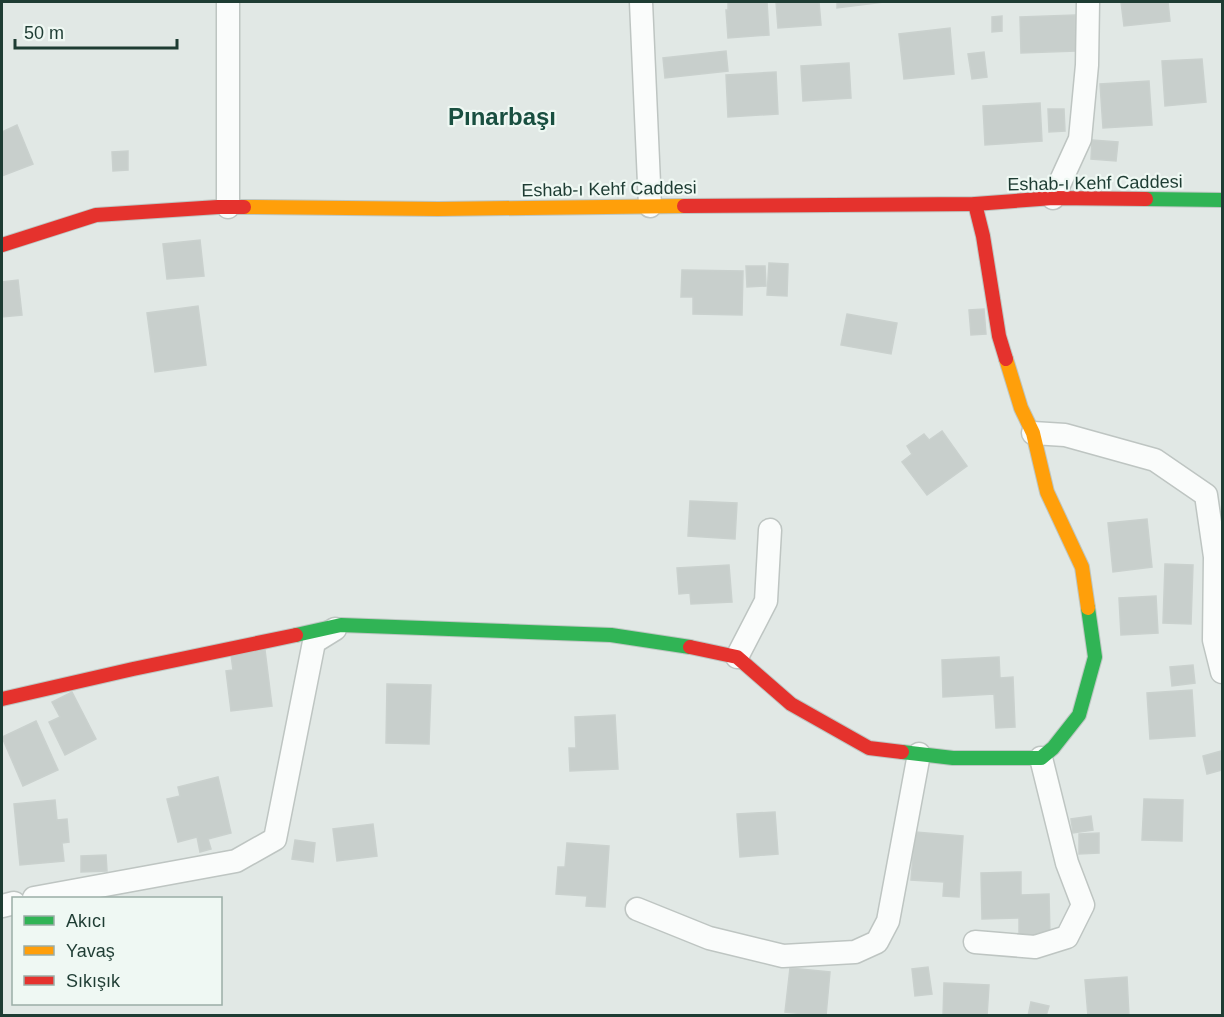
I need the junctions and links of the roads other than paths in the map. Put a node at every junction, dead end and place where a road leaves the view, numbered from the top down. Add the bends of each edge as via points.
1 (228, 2) edge
2 (641, 2) edge
3 (1088, 2) edge
4 (1053, 198) junction
5 (1222, 200) edge
6 (975, 204) junction
7 (650, 206) junction
8 (228, 207) junction
9 (2, 245) edge
10 (1033, 434) junction
11 (770, 530) dead end
12 (1218, 602) edge
13 (341, 625) junction
14 (737, 657) junction
15 (1222, 672) edge
16 (2, 699) edge
17 (919, 754) junction
18 (1041, 758) junction
19 (39, 897) edge
20 (637, 909) dead end
21 (975, 942) dead end

1 - 8 street
2 - 7 street
3 - 4 street via 1080,139
4 - 5 street, Eshab-ı Kehf Caddesi
4 - 6 street, Eshab-ı Kehf Caddesi
6 - 7 street, Eshab-ı Kehf Caddesi
6 - 10 street via 999,336
7 - 8 street, Eshab-ı Kehf Caddesi via 438,210
8 - 9 street, Eshab-ı Kehf Caddesi via 96,215
10 - 12 street via 1065,435 1155,460 1206,495
10 - 18 street via 1047,492 1082,567 1095,657 1079,715
11 - 14 street via 766,601
12 - 15 street via 1214,640
13 - 14 street via 611,635
13 - 16 street
13 - 19 street via 314,642 275,838 236,861
14 - 17 street via 791,704 868,748
17 - 18 street
17 - 20 street via 888,921 877,942 855,952 783,956 709,938
18 - 21 street via 1067,863 1083,905 1067,938 1035,947

